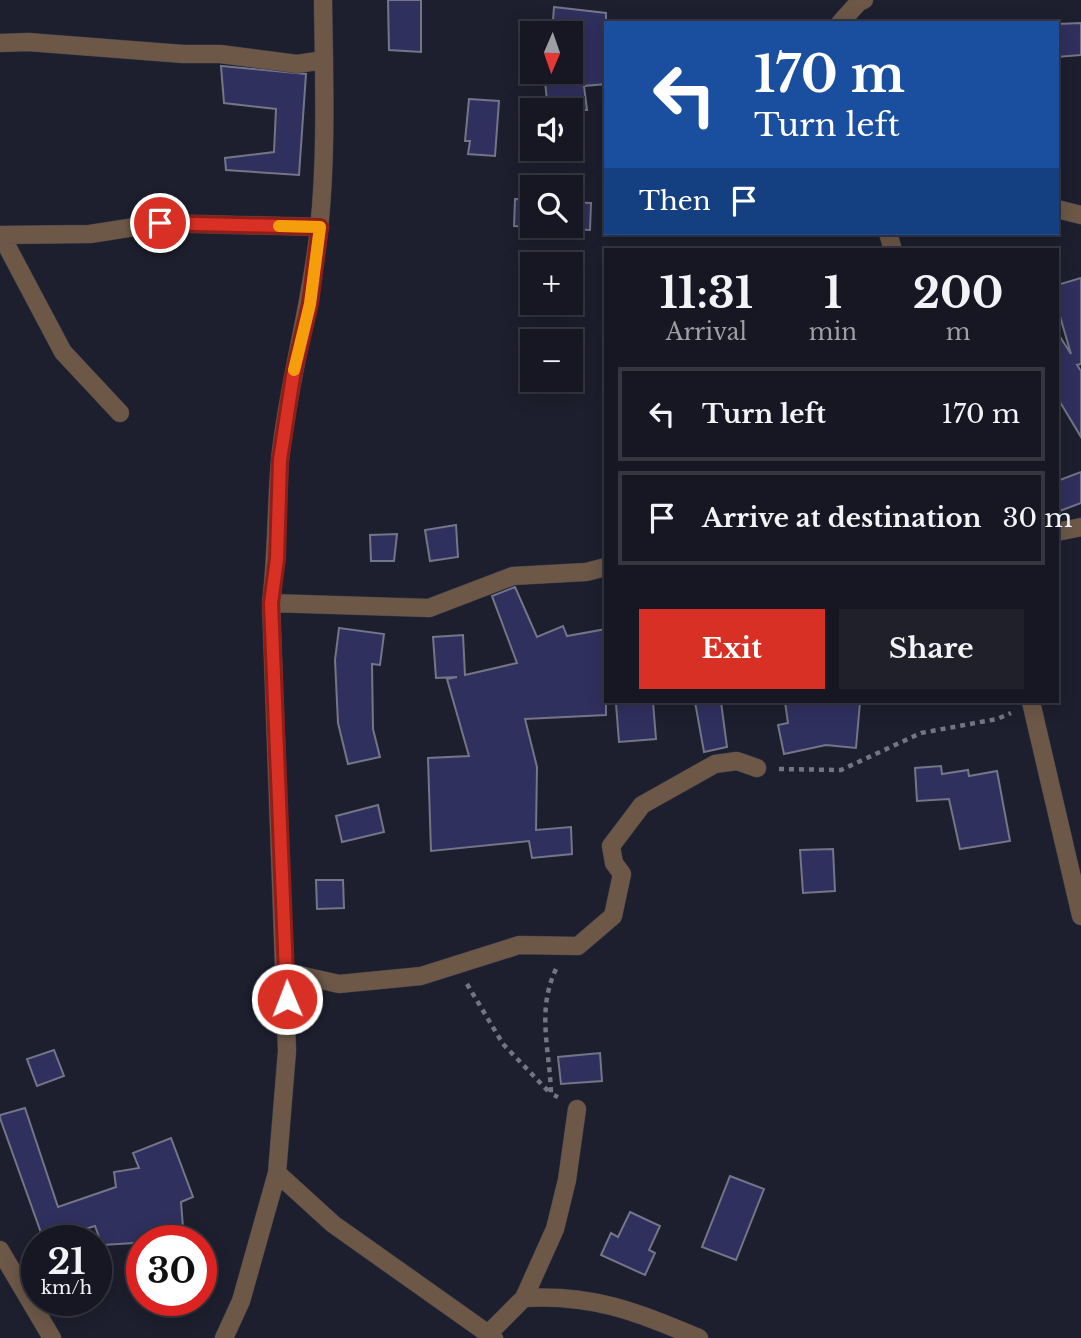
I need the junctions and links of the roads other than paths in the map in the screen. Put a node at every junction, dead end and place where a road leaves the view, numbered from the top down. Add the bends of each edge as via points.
1 (323, 0) edge
2 (864, 0) edge
3 (842, 21) edge
4 (0, 43) edge
5 (324, 60) junction
6 (1059, 210) edge
7 (1081, 215) edge
8 (320, 227) junction
9 (1, 235) edge
10 (120, 413) dead end
11 (1081, 527) edge
12 (1059, 532) edge
13 (604, 568) edge
14 (271, 603) junction
15 (1032, 703) edge
16 (757, 768) road end
17 (1081, 916) edge
18 (286, 972) junction
19 (577, 1109) road end
20 (277, 1173) junction
21 (0, 1250) edge
22 (524, 1298) junction
23 (492, 1335) edge
24 (52, 1338) edge
25 (225, 1338) edge
26 (699, 1338) edge

1 - 5 street
2 - 3 street
4 - 5 street via 220,54 297,64
5 - 8 street
6 - 7 street
8 - 9 street via 160,223 90,234
8 - 14 street via 280,460
9 - 10 street via 63,352
11 - 12 street
13 - 14 street via 513,576 429,608
14 - 18 street
15 - 17 street
16 - 18 street via 737,761 715,764 642,805 611,846 622,874 613,915 578,946 519,945 421,976 339,984
18 - 20 street via 287,1051
19 - 22 street via 568,1180 555,1229
20 - 23 street via 333,1224
20 - 25 street via 241,1301
21 - 24 street
22 - 23 street
22 - 26 street via 565,1295 635,1311

